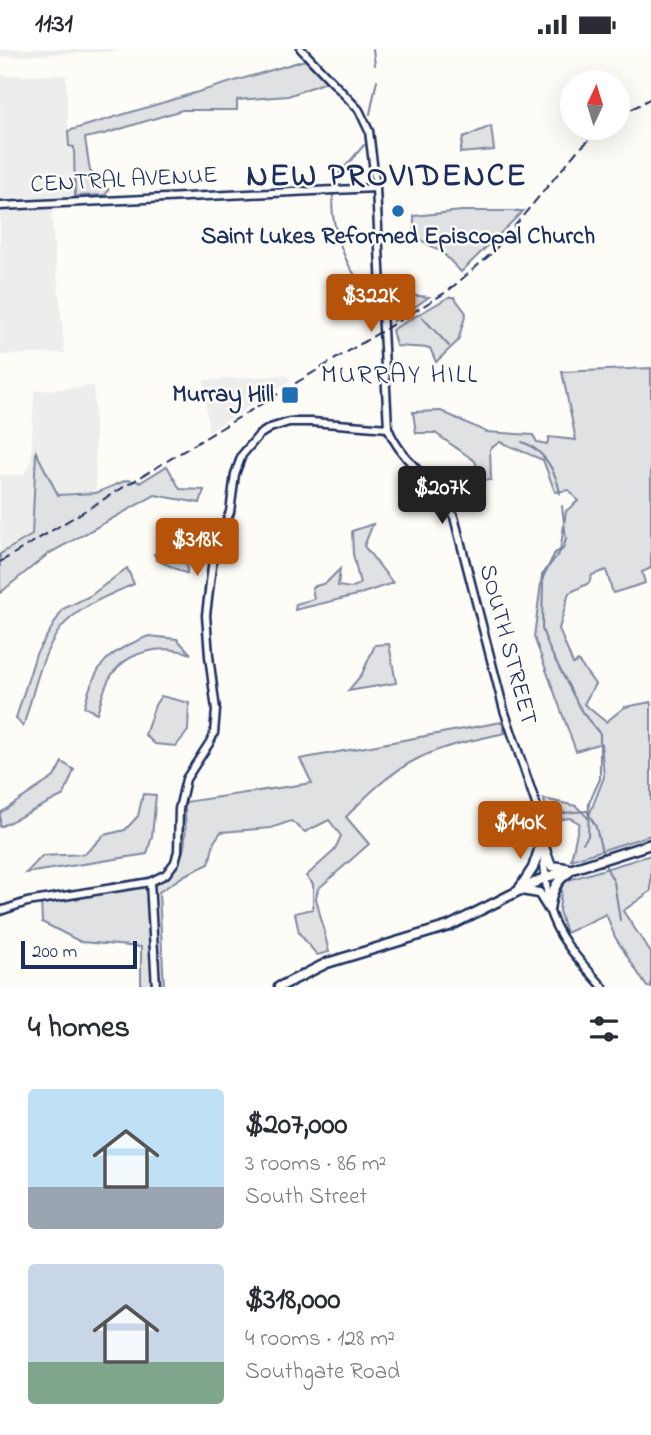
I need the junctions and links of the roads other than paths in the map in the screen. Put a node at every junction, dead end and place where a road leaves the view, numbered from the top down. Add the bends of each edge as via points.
1 (301, 49) edge
2 (376, 188) junction
3 (0, 206) edge
4 (388, 428) junction
5 (542, 841) junction
6 (651, 844) edge
7 (638, 849) junction
8 (651, 852) edge
9 (578, 867) junction
10 (544, 878) junction
11 (150, 882) junction
12 (518, 890) junction
13 (549, 909) junction
14 (0, 911) edge
15 (156, 987) edge
16 (279, 987) edge
17 (603, 987) edge

1 - 2 street, SOUTH STREET via 363,117
2 - 3 street, CENTRAL AVENUE
2 - 4 street, SOUTH STREET
4 - 5 street, SOUTH STREET via 399,450 436,489 454,517 504,710 535,800
4 - 11 street via 289,422 264,431 242,455 230,512 214,550 206,615 216,710 214,733 186,779 175,862
5 - 9 main road via 551,866
5 - 10 street, SOUTH STREET
5 - 12 main road via 533,868
6 - 7 main road
7 - 8 main road
7 - 9 main road
9 - 10 main road
9 - 13 main road via 556,884
10 - 12 main road
10 - 13 street, SOUTH STREET
11 - 14 street via 27,902
11 - 15 street
12 - 13 main road via 539,893
12 - 16 main road via 449,926 339,958
13 - 17 street, SOUTH STREET via 564,943

